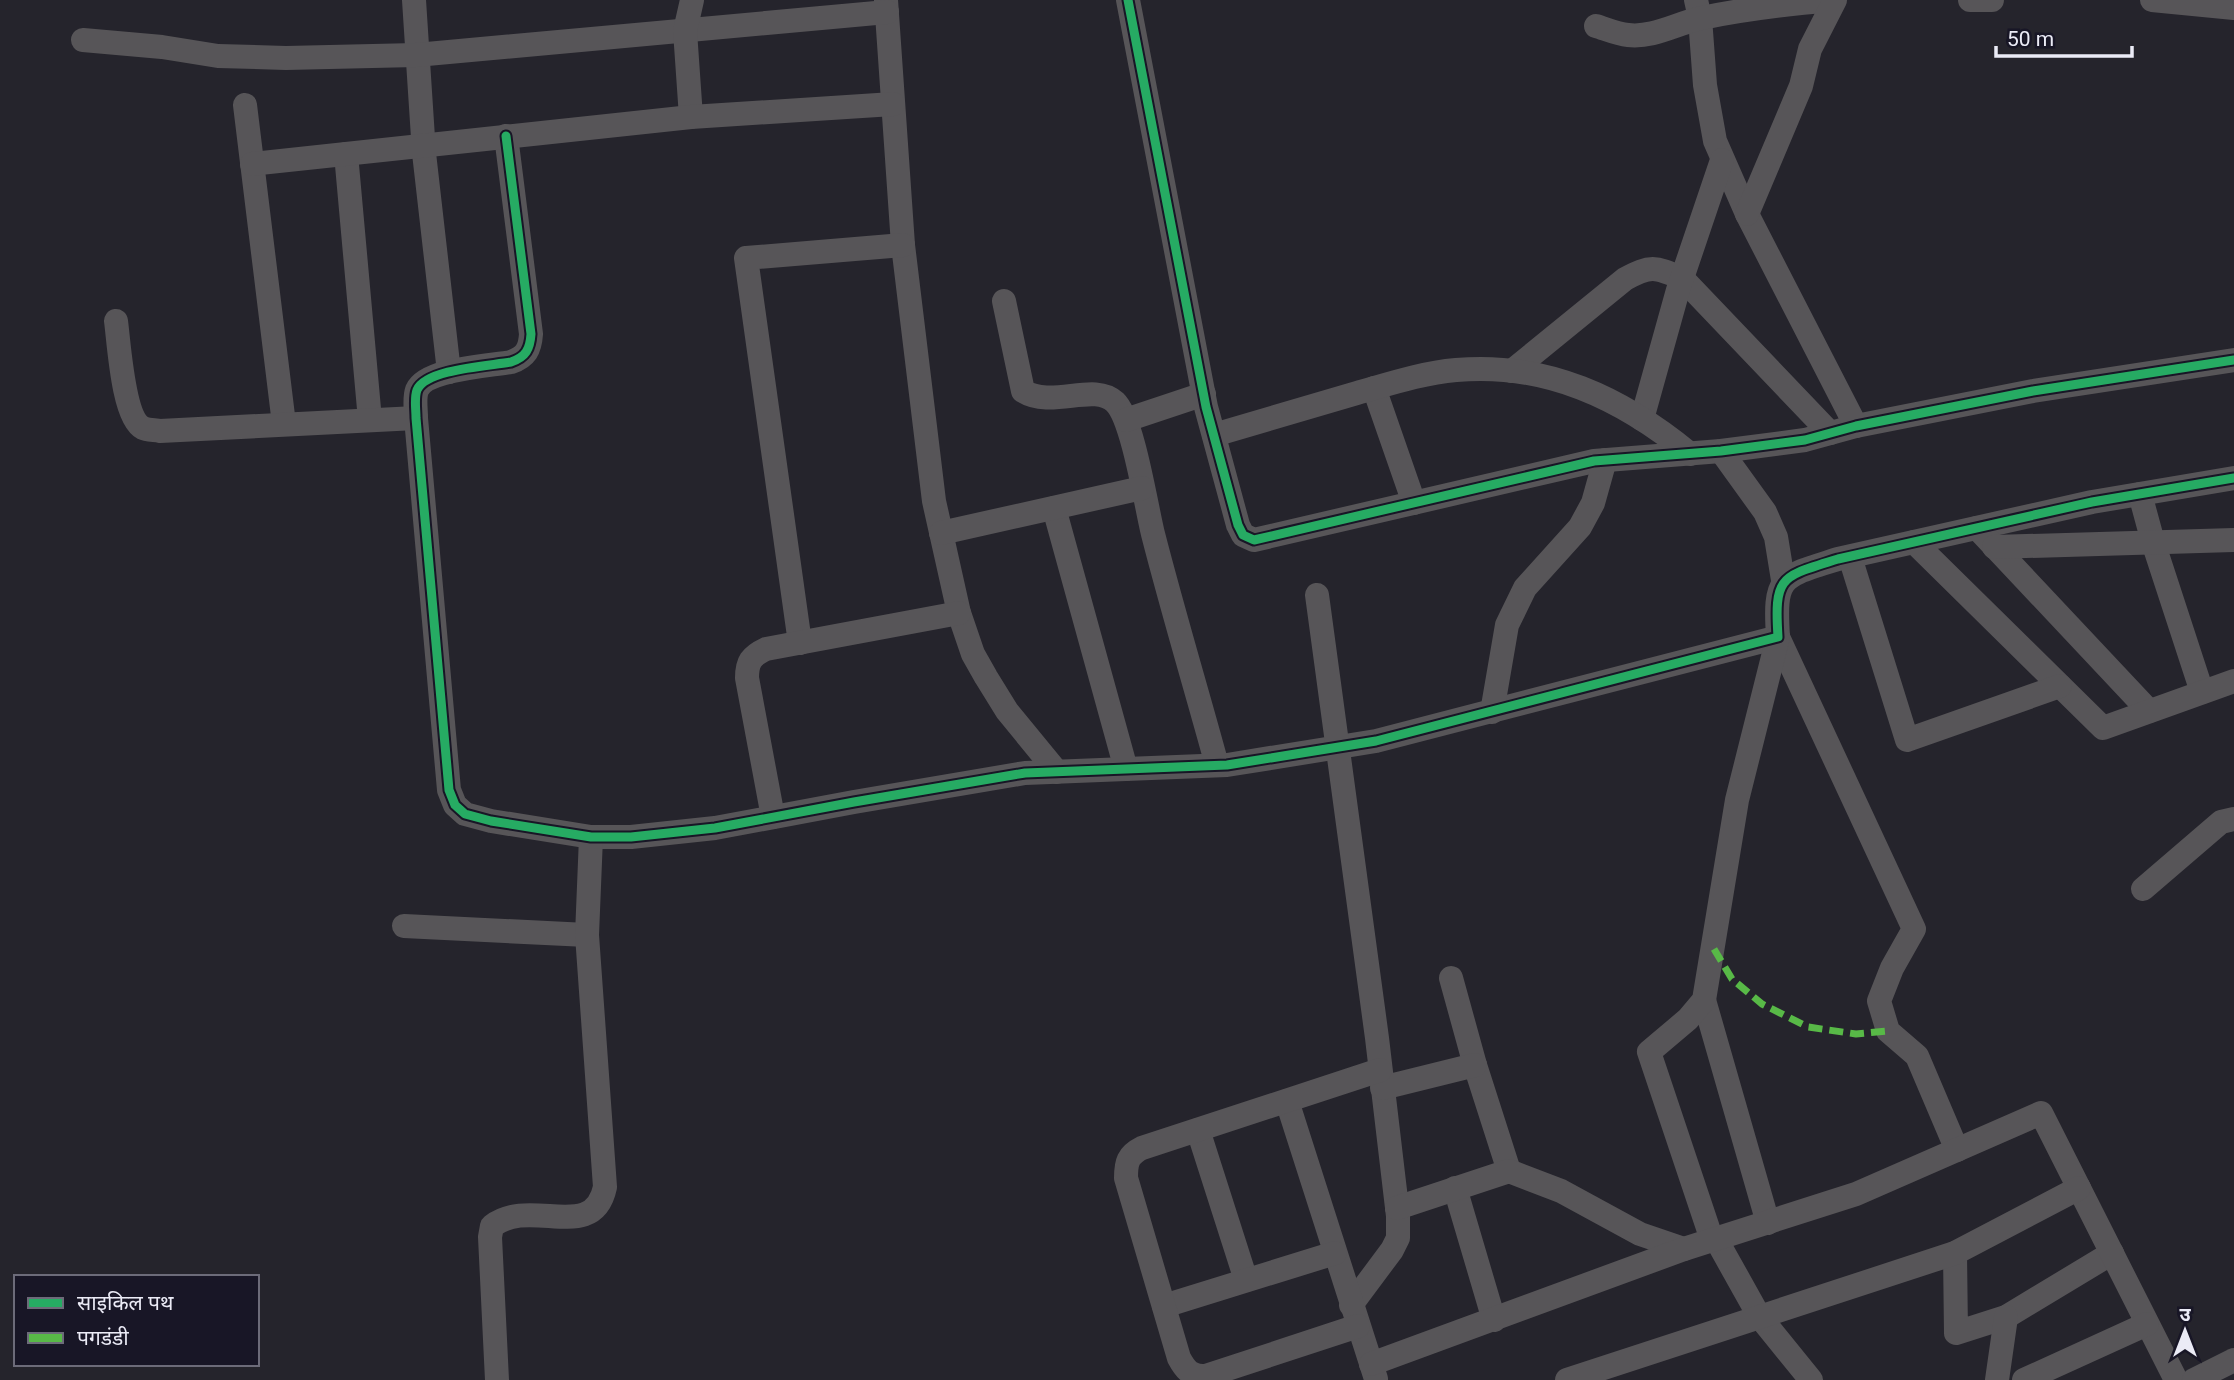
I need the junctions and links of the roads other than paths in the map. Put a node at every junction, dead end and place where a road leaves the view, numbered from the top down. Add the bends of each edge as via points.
1 (414, 0) edge
2 (692, 0) edge
3 (1128, 0) edge
4 (1833, 0) edge
5 (1970, 0) edge
6 (1992, 0) edge
7 (2152, 0) edge
8 (1793, 2) edge
9 (886, 6) edge
10 (2234, 8) edge
11 (1698, 9) edge
12 (1596, 26) dead end
13 (685, 31) junction
14 (83, 40) dead end
15 (416, 55) junction
16 (893, 104) junction
17 (245, 105) dead end
18 (691, 117) junction
19 (506, 136) junction
20 (423, 146) junction
21 (346, 154) junction
22 (1722, 160) junction
23 (252, 164) junction
24 (1747, 214) junction
25 (903, 245) junction
26 (1682, 278) junction
27 (1004, 302) dead end
28 (116, 321) dead end
29 (2234, 360) edge
30 (1512, 371) junction
31 (449, 372) junction
32 (1374, 388) junction
33 (1204, 394) junction
34 (416, 418) junction
35 (1642, 419) junction
36 (370, 420) junction
37 (1126, 420) junction
38 (284, 424) junction
39 (1856, 426) junction
40 (1830, 433) junction
41 (1214, 435) junction
42 (1721, 451) junction
43 (1690, 454) junction
44 (1605, 460) junction
45 (2234, 478) edge
46 (1142, 488) junction
47 (2140, 494) junction
48 (1414, 503) junction
49 (1054, 508) junction
50 (1977, 528) junction
51 (942, 533) junction
52 (2234, 540) edge
53 (1914, 542) junction
54 (2153, 542) junction
55 (1994, 547) junction
56 (1850, 557) junction
57 (1783, 580) junction
58 (1317, 595) dead end
59 (959, 613) junction
60 (1778, 637) junction
61 (800, 643) junction
62 (2234, 681) edge
63 (2060, 686) junction
64 (2202, 692) junction
65 (2149, 711) junction
66 (1492, 712) junction
67 (1338, 748) junction
68 (1217, 765) junction
69 (1126, 769) junction
70 (1057, 772) junction
71 (773, 817) junction
72 (2234, 819) edge
73 (591, 837) junction
74 (2143, 889) dead end
75 (404, 926) dead end
76 (587, 935) junction
77 (1451, 978) dead end
78 (1704, 1000) junction
79 (1475, 1065) junction
80 (1381, 1079) junction
81 (1287, 1101) junction
82 (1198, 1130) junction
83 (1957, 1150) junction
84 (1509, 1171) junction
85 (1455, 1188) junction
86 (2079, 1188) junction
87 (1396, 1208) junction
88 (1768, 1223) junction
89 (1714, 1239) junction
90 (1684, 1249) junction
91 (1335, 1253) junction
92 (1955, 1253) junction
93 (2112, 1253) junction
94 (1246, 1280) junction
95 (1164, 1306) junction
96 (1355, 1316) junction
97 (1759, 1316) junction
98 (2007, 1317) junction
99 (1494, 1320) junction
100 (2147, 1324) junction
101 (2234, 1360) edge
102 (1374, 1372) edge
103 (1594, 1375) edge
104 (1196, 1378) edge
105 (497, 1380) edge
106 (1567, 1380) edge
107 (1811, 1380) edge
108 (1997, 1380) edge
109 (2024, 1380) edge
110 (2176, 1380) edge
111 (2194, 1380) edge

1 - 15 street
2 - 13 street
3 - 33 street
4 - 8 street
4 - 24 street
5 - 6 street
7 - 10 street
8 - 11 street
9 - 13 street
9 - 16 street
11 - 12 street via 1655,33 1626,35
11 - 22 street via 1705,85
13 - 15 street
13 - 18 street
14 - 15 street via 218,56
15 - 20 street
16 - 18 street
16 - 25 street
17 - 23 street
18 - 19 street
19 - 20 street
19 - 31 street via 530,347 522,359
20 - 21 street
20 - 31 street
21 - 23 street
21 - 36 street
22 - 24 street
22 - 26 street
23 - 38 street
24 - 39 street
25 - 51 street via 934,501
25 - 61 street via 747,258
26 - 30 street via 1644,268
26 - 35 street
26 - 40 street
27 - 37 street via 1023,391 1044,399 1103,395 1115,402
28 - 38 street via 127,400 142,428 160,431
29 - 39 street via 2033,391
30 - 32 street via 1455,370
30 - 35 street via 1591,391
31 - 34 street via 422,382 416,393
32 - 41 street
32 - 48 street
33 - 37 street
33 - 41 street
34 - 36 street
34 - 73 street via 449,790 465,814
35 - 43 street
36 - 38 street
37 - 46 street
39 - 40 street
40 - 42 street
41 - 48 street via 1238,525 1243,535 1254,540
42 - 43 street
42 - 57 street via 1765,512 1776,537
43 - 44 street
44 - 48 street
44 - 66 street via 1593,503 1580,527 1525,588 1507,625
45 - 47 street
46 - 49 street
46 - 68 street
47 - 50 street
47 - 54 street
49 - 51 street
49 - 69 street
50 - 53 street
50 - 55 street
51 - 59 street
52 - 54 street
53 - 56 street
53 - 63 street
54 - 55 street
54 - 64 street
55 - 65 street
56 - 57 street
56 - 63 street via 1907,740
57 - 60 street via 1776,606
58 - 67 street
59 - 61 street
59 - 70 street via 986,677 1007,711
60 - 66 street
60 - 78 street via 1737,800
60 - 83 street via 1914,929 1879,1002 1888,1031 1917,1056
61 - 71 street via 766,649 747,664
62 - 64 street
63 - 65 street via 2103,727
64 - 65 street
66 - 67 street
67 - 68 street
67 - 80 street
68 - 69 street
69 - 70 street
70 - 71 street
71 - 73 street via 631,838
72 - 74 street via 2221,822
73 - 76 street
75 - 76 street
76 - 105 street via 605,1187 602,1202 583,1216 518,1214 492,1226
77 - 79 street
78 - 88 street
78 - 89 street via 1649,1052
79 - 80 street
79 - 84 street
80 - 81 street
80 - 87 street
81 - 82 street
81 - 91 street
82 - 94 street
82 - 95 street via 1142,1148 1131,1154 1126,1164 1126,1178
83 - 86 street via 2041,1113
83 - 88 street via 1856,1194
84 - 85 street
84 - 90 street via 1561,1191 1640,1234
85 - 87 street
85 - 99 street
86 - 92 street
86 - 93 street
87 - 96 street via 1398,1238
88 - 89 street
89 - 90 street
89 - 97 street
90 - 99 street
91 - 94 street
91 - 96 street
92 - 97 street
92 - 98 street via 1956,1333
93 - 98 street
93 - 100 street
94 - 95 street
95 - 104 street via 1179,1358
96 - 102 street
96 - 104 street
97 - 103 street
97 - 107 street
98 - 108 street
99 - 102 street
100 - 109 street
100 - 110 street
101 - 111 street
103 - 106 street

